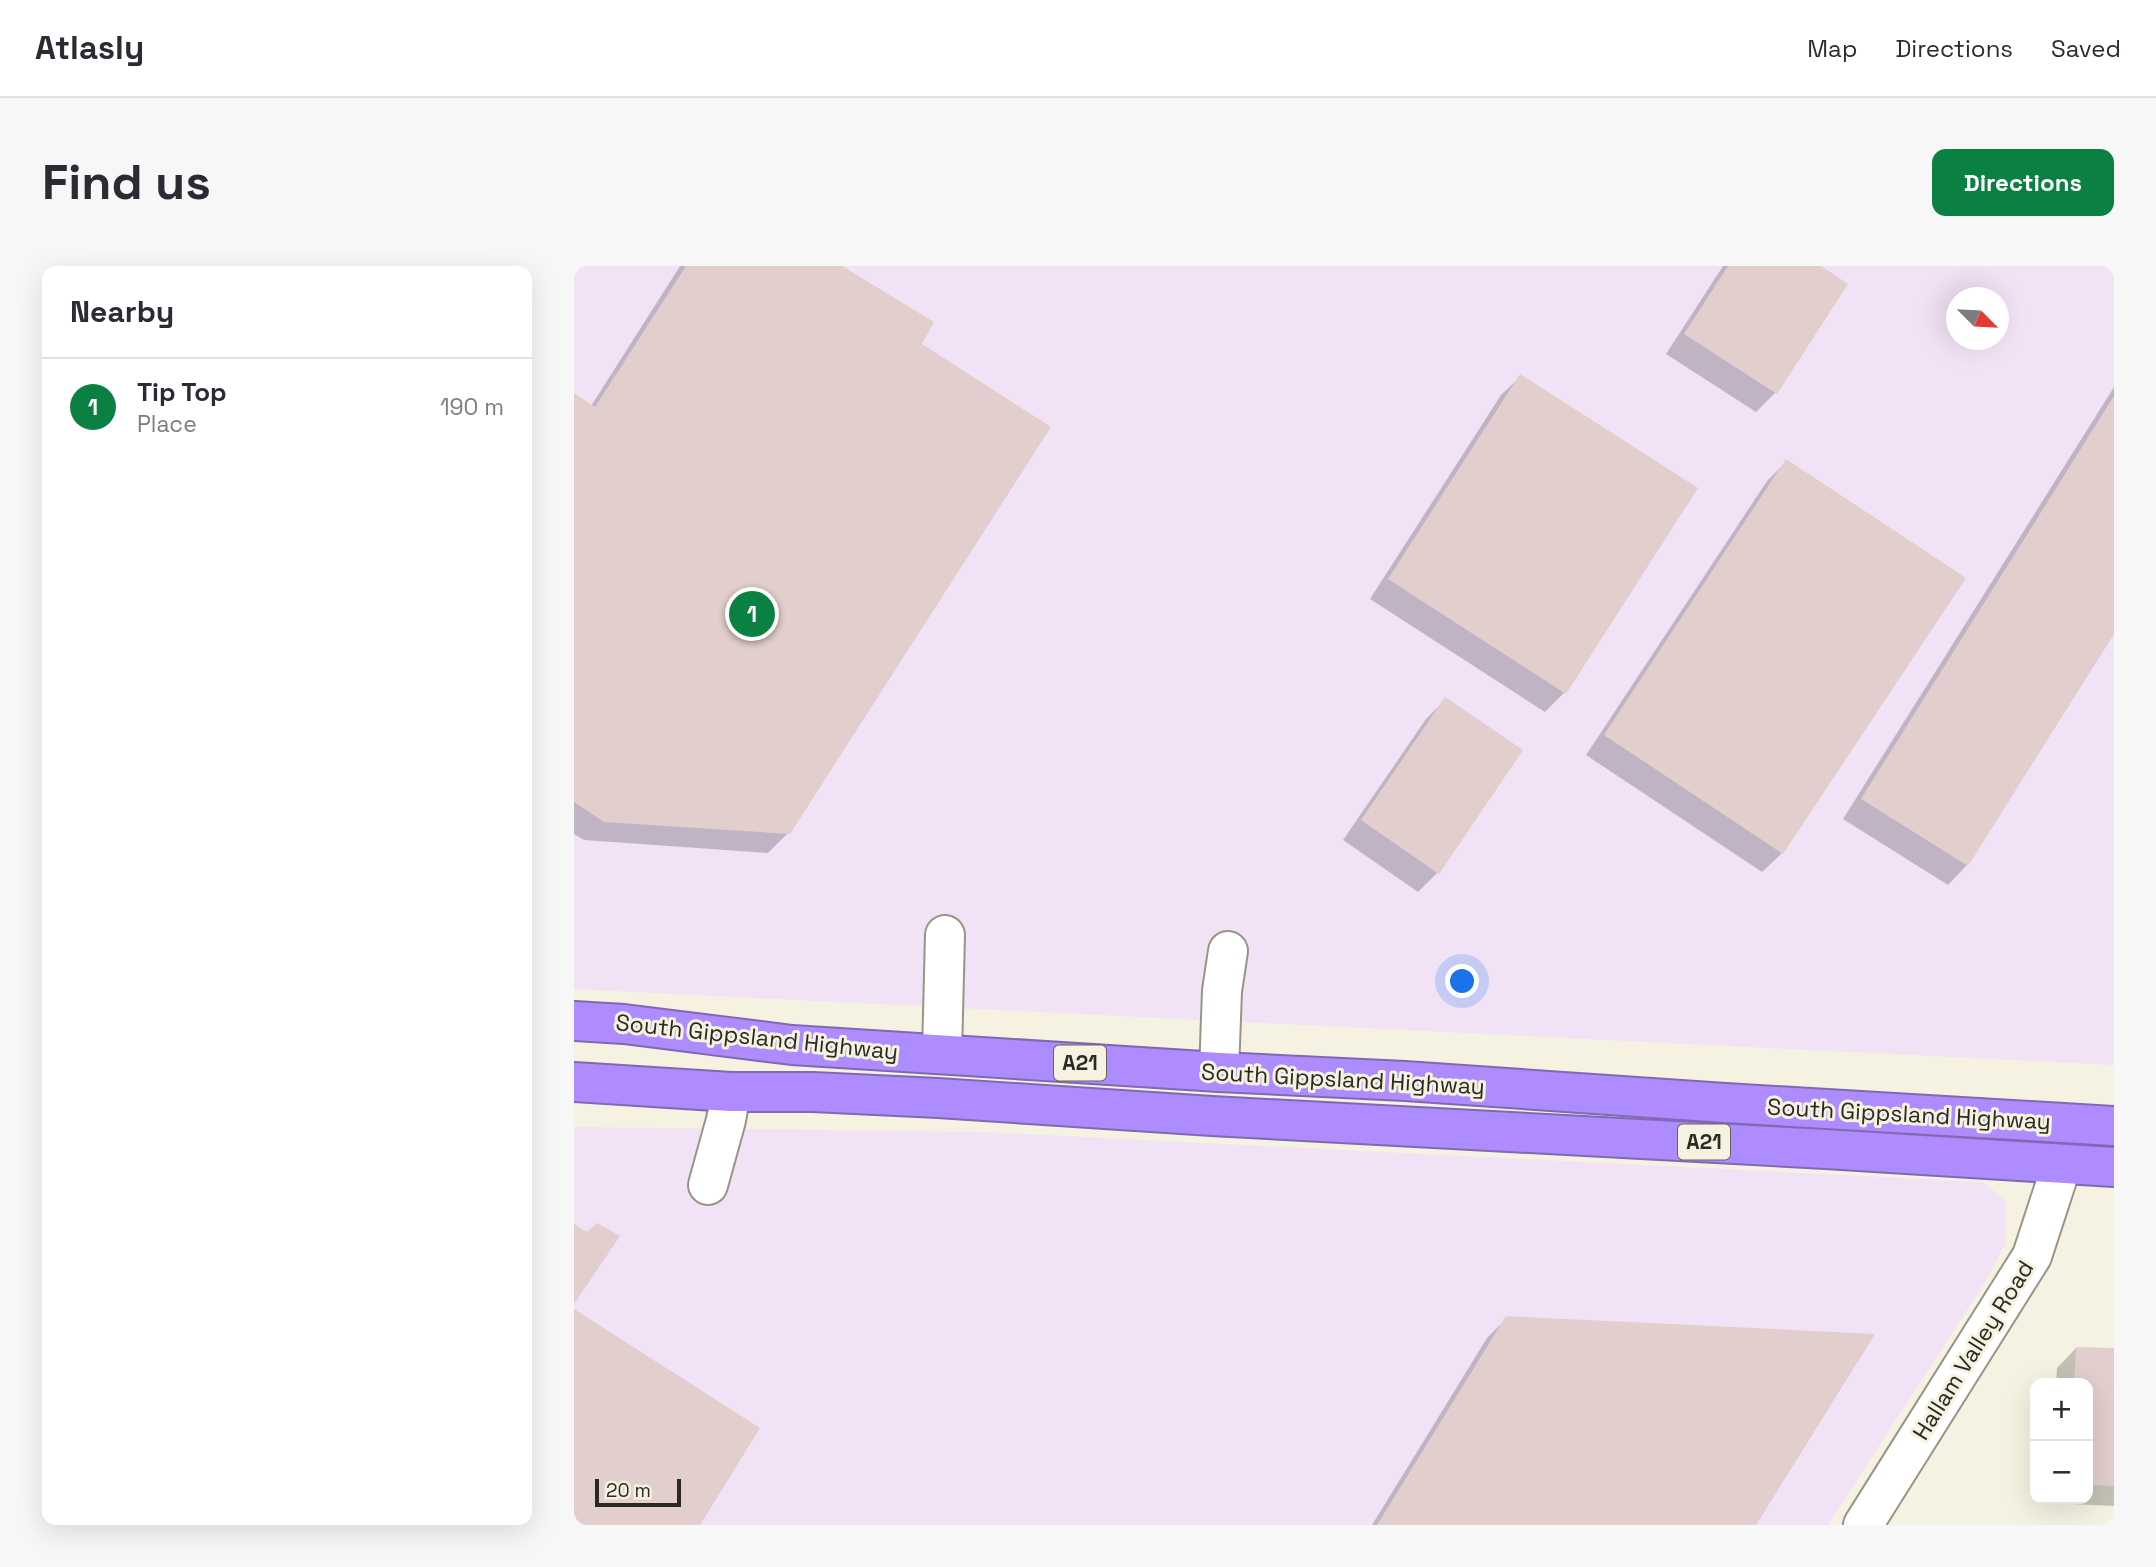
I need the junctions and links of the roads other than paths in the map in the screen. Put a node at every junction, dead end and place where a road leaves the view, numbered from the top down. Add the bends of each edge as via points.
1 (945, 935) dead end
2 (1228, 951) dead end
3 (574, 1021) edge
4 (732, 1039) junction
5 (942, 1054) junction
6 (1219, 1072) junction
7 (574, 1082) edge
8 (731, 1092) junction
9 (1586, 1093) junction
10 (938, 1098) junction
11 (1212, 1116) junction
12 (2067, 1123) junction
13 (2114, 1126) edge
14 (1582, 1135) junction
15 (2062, 1164) junction
16 (2114, 1167) edge
17 (708, 1185) dead end
18 (1863, 1525) edge

1 - 5 street
2 - 6 street
3 - 4 highway, South Gippsland Highway / A21
4 - 5 highway, South Gippsland Highway / A21
4 - 8 highway
5 - 6 highway, South Gippsland Highway / A21
5 - 10 highway
6 - 9 highway, South Gippsland Highway / A21
6 - 11 highway
7 - 8 highway, South Gippsland Highway / A21
8 - 10 highway, South Gippsland Highway / A21
8 - 17 street
9 - 12 highway, South Gippsland Highway / A21
9 - 14 highway
10 - 11 highway, South Gippsland Highway / A21
11 - 14 highway, South Gippsland Highway / A21
12 - 13 highway, South Gippsland Highway
12 - 15 highway
14 - 15 highway, South Gippsland Highway / A21
15 - 16 highway, South Gippsland Highway / A21
15 - 18 street, Hallam Valley Road via 2032,1256

